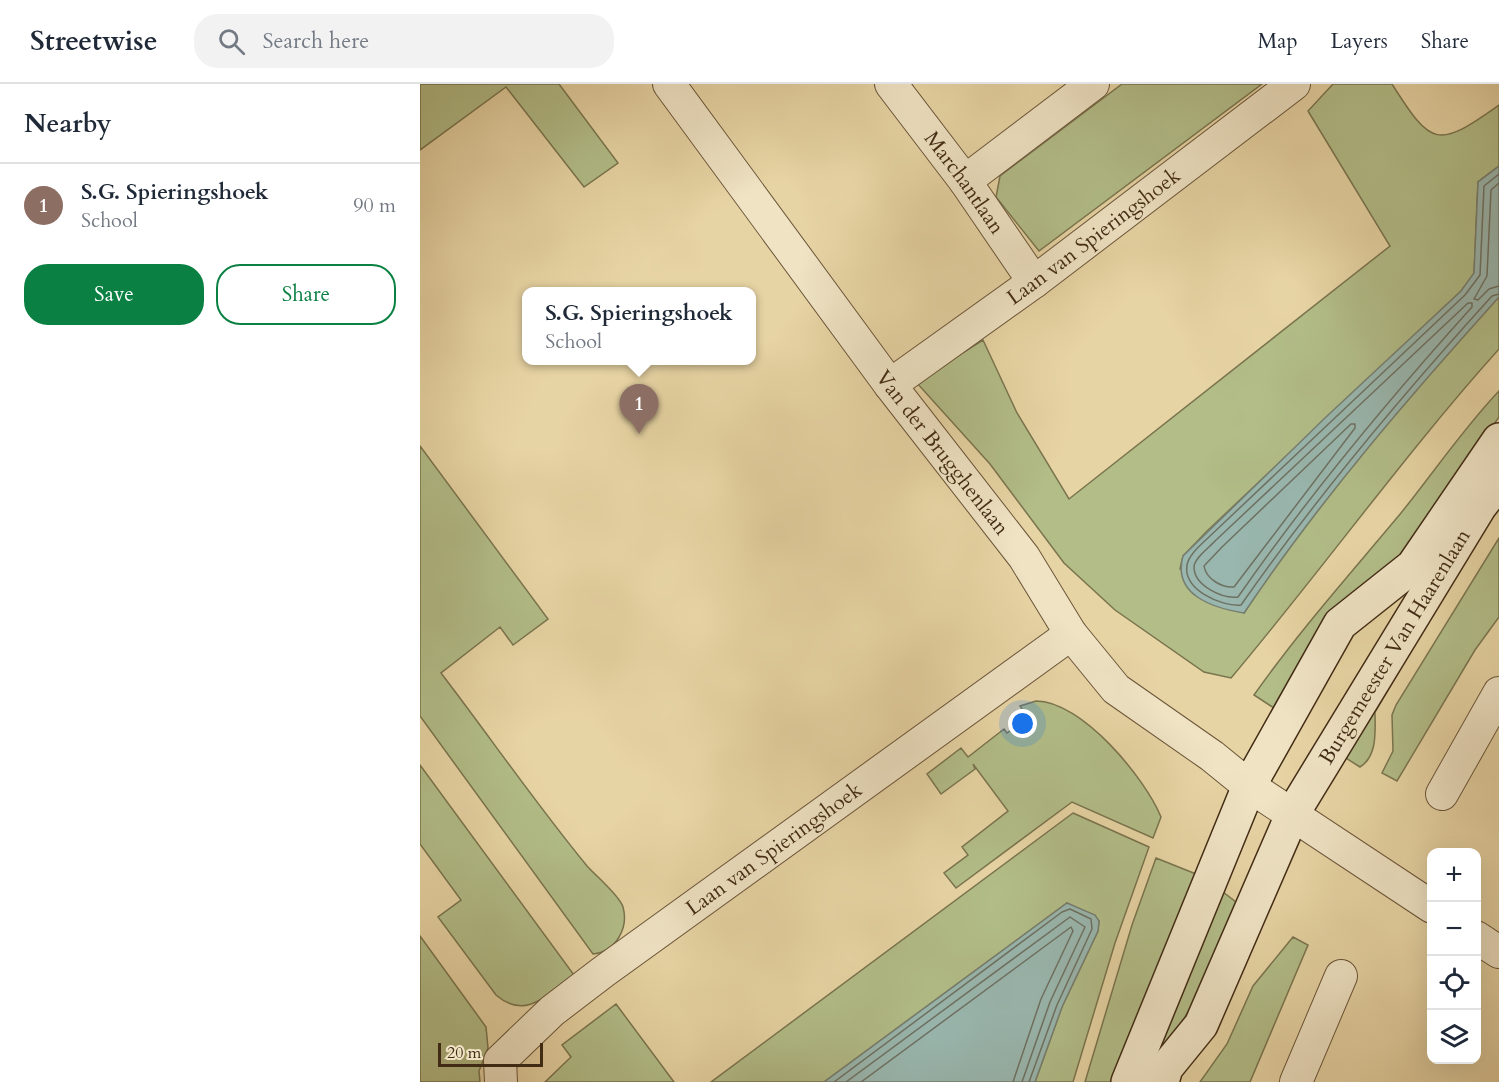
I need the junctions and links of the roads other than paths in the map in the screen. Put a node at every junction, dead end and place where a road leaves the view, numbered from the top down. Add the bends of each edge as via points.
1 (669, 84) edge
2 (891, 84) edge
3 (1093, 84) edge
4 (1294, 84) edge
5 (965, 182) junction
6 (1034, 282) junction
7 (890, 385) junction
8 (1499, 440) edge
9 (1499, 482) edge
10 (1071, 634) junction
11 (1499, 693) edge
12 (1249, 786) junction
13 (1442, 794) dead end
14 (1293, 813) junction
15 (1427, 904) edge
16 (1481, 940) edge
17 (1499, 952) edge
18 (1341, 976) dead end
19 (501, 1082) edge
20 (1128, 1082) edge
21 (1161, 1082) edge
22 (1296, 1082) edge

1 - 7 street, Van der Brugghenlaan
2 - 5 street, Marchantlaan
3 - 5 street
4 - 6 street, Laan van Spieringshoek
5 - 6 street, Marchantlaan
6 - 7 street, Laan van Spieringshoek
7 - 10 street, Van der Brugghenlaan via 1024,557
8 - 12 main road, Burgemeester Van Haarenlaan via 1413,566 1340,624
9 - 14 main road, Burgemeester Van Haarenlaan via 1480,506
10 - 12 street, Van der Brugghenlaan via 1116,689
10 - 19 street, Laan van Spieringshoek via 552,1011 500,1061
11 - 13 street
12 - 14 street
12 - 20 main road, Burgemeester Van Haarenlaan
14 - 15 street
14 - 21 main road, Burgemeester Van Haarenlaan via 1202,1025 1166,1068
16 - 17 street
18 - 22 street

